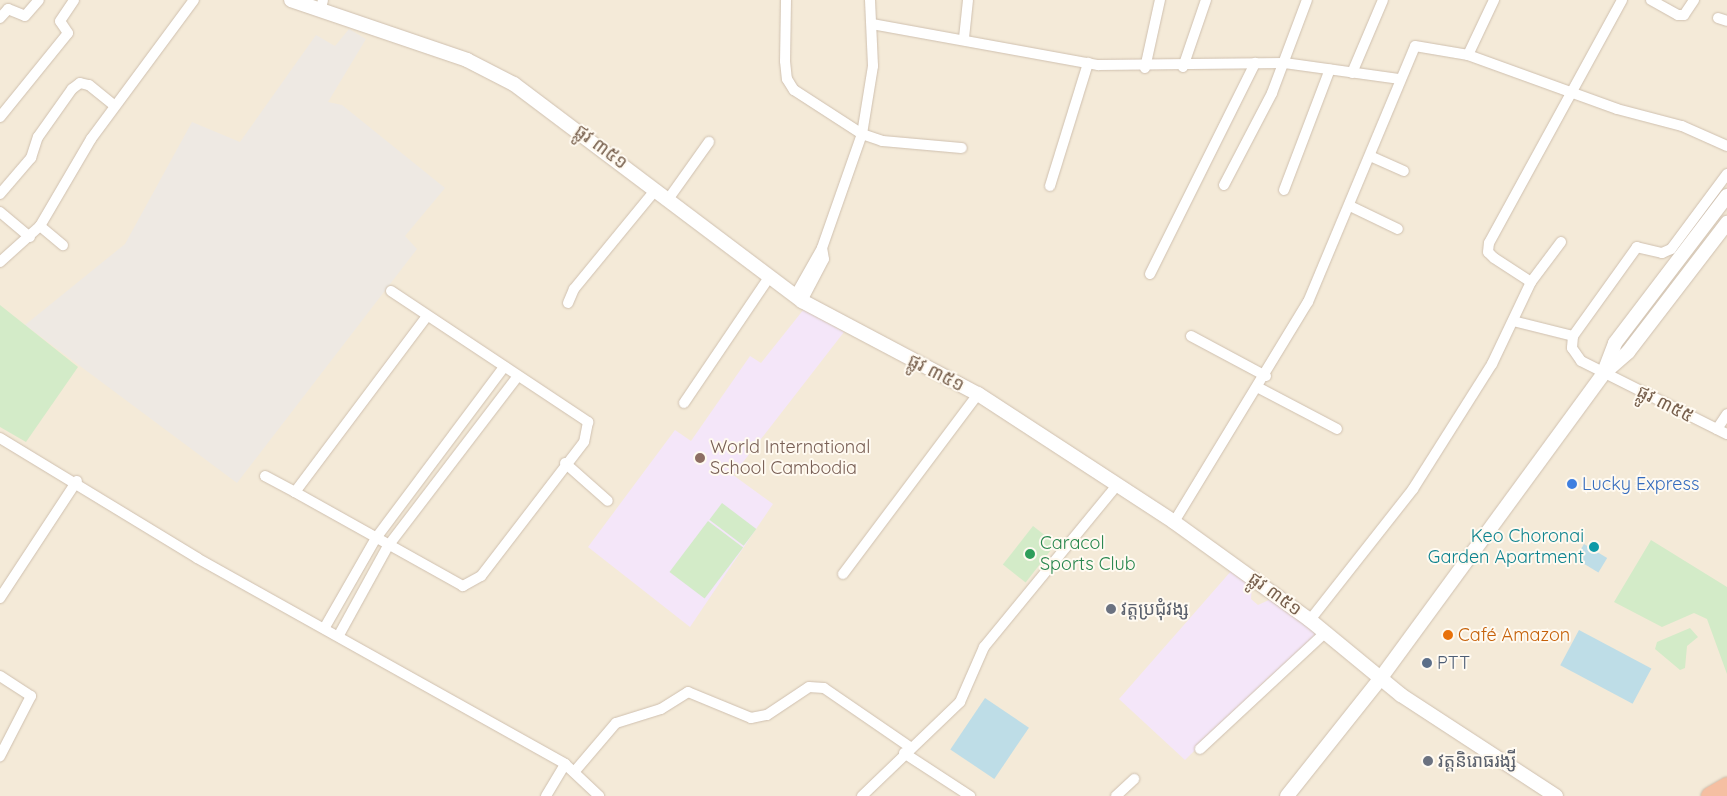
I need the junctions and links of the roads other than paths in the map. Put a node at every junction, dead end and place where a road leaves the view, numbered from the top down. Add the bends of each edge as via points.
1 (39, 0) edge
2 (74, 0) edge
3 (194, 0) edge
4 (291, 0) edge
5 (786, 0) edge
6 (870, 0) edge
7 (968, 0) edge
8 (1160, 0) edge
9 (1206, 0) edge
10 (1307, 0) edge
11 (1382, 0) edge
12 (1494, 0) edge
13 (1622, 0) edge
14 (1651, 0) edge
15 (1694, 0) edge
16 (317, 3) edge
17 (0, 18) edge
18 (872, 24) junction
19 (964, 38) junction
20 (1468, 55) junction
21 (1088, 63) junction
22 (1255, 63) junction
23 (1284, 64) junction
24 (1146, 68) junction
25 (1183, 68) junction
26 (1330, 69) junction
27 (1352, 72) junction
28 (1399, 79) junction
29 (1574, 93) junction
30 (114, 105) junction
31 (0, 117) edge
32 (862, 134) junction
33 (709, 142) dead end
34 (1727, 146) edge
35 (962, 148) dead end
36 (1370, 156) junction
37 (1404, 171) dead end
38 (1727, 174) edge
39 (1224, 185) dead end
40 (1050, 186) dead end
41 (656, 189) junction
42 (1284, 190) dead end
43 (0, 194) edge
44 (1727, 196) edge
45 (668, 198) junction
46 (1350, 206) junction
47 (0, 212) edge
48 (1727, 223) edge
49 (40, 226) junction
50 (1398, 229) dead end
51 (30, 238) junction
52 (1561, 242) dead end
53 (62, 245) dead end
54 (0, 262) edge
55 (1150, 274) dead end
56 (770, 276) junction
57 (1531, 282) junction
58 (392, 291) dead end
59 (798, 298) junction
60 (568, 303) dead end
61 (427, 316) junction
62 (1514, 321) junction
63 (1191, 336) dead end
64 (1573, 336) junction
65 (504, 367) junction
66 (1604, 373) junction
67 (1266, 376) junction
68 (517, 377) junction
69 (1259, 388) junction
70 (978, 394) junction
71 (684, 403) dead end
72 (1727, 414) edge
73 (1337, 429) dead end
74 (1717, 429) junction
75 (1727, 434) edge
76 (0, 438) edge
77 (566, 463) junction
78 (265, 476) dead end
79 (77, 481) junction
80 (1117, 485) junction
81 (295, 492) junction
82 (608, 500) dead end
83 (1174, 522) junction
84 (376, 538) junction
85 (388, 546) junction
86 (842, 574) dead end
87 (0, 598) edge
88 (1310, 620) junction
89 (325, 627) junction
90 (1325, 633) junction
91 (339, 635) junction
92 (0, 676) edge
93 (1380, 679) junction
94 (1200, 749) dead end
95 (907, 750) junction
96 (0, 756) edge
97 (565, 764) junction
98 (575, 771) junction
99 (1134, 779) dead end
100 (1727, 786) edge
101 (546, 796) edge
102 (599, 796) edge
103 (862, 796) edge
104 (970, 796) edge
105 (1116, 796) edge
106 (1287, 796) edge
107 (1556, 796) edge
108 (1710, 796) edge

1 - 17 street via 26,16 8,9
2 - 31 street via 60,21 68,33
3 - 30 street
4 - 16 street, ផ្លូវ ៣៥១
5 - 32 street via 787,79 794,90
6 - 18 street
7 - 19 street
8 - 24 street
9 - 25 street
10 - 23 street
11 - 27 street
12 - 20 street
13 - 29 street
14 - 15 street via 1684,15
16 - 41 street, ផ្លូវ ៣៥១ via 467,60 514,84
18 - 19 street
18 - 32 street via 873,66
19 - 21 street
20 - 28 street via 1415,46
20 - 29 street
21 - 24 street
21 - 40 street
22 - 23 street
22 - 25 street
22 - 55 street
23 - 26 street
23 - 39 street
24 - 25 street
26 - 27 street
26 - 42 street
27 - 28 street
28 - 36 street
29 - 34 street via 1682,126
29 - 57 street via 1489,243 1488,252 1494,258
30 - 43 street via 89,85 80,83 72,89 38,137 31,158
30 - 49 street
32 - 35 street via 919,147
32 - 59 street via 822,248 824,259
33 - 45 street
36 - 37 street
36 - 46 street
38 - 64 street via 1671,249 1662,253 1637,247
41 - 45 street, ផ្លូវ ៣៥១
41 - 60 street via 574,289
44 - 66 street via 1615,343
45 - 56 street, ផ្លូវ ៣៥១
46 - 50 street
46 - 67 street via 1308,302
47 - 51 street
48 - 66 street via 1628,352
49 - 51 street
49 - 53 street
51 - 54 street
52 - 57 street
56 - 59 street, ផ្លូវ ៣៥១
56 - 71 street
57 - 62 street
58 - 61 street
59 - 70 street, ផ្លូវ ៣៥១
61 - 65 street
61 - 81 street
62 - 64 street
62 - 88 street via 1480,385 1414,488
63 - 67 street
64 - 66 street, ផ្លូវ ៣៥៥ via 1576,355
65 - 68 street
65 - 84 street
66 - 74 street, ផ្លូវ ៣៥៥
66 - 93 street
67 - 69 street
68 - 77 street via 588,422 584,442
68 - 85 street
69 - 73 street
69 - 83 street
70 - 80 street, ផ្លូវ ៣៥១
70 - 86 street
72 - 74 street
74 - 75 street, ផ្លូវ ៣៥៥
76 - 79 street
77 - 82 street
77 - 85 street via 472,583 462,586
78 - 81 street
79 - 87 street
79 - 89 street via 197,558
80 - 83 street, ផ្លូវ ៣៥១
80 - 95 street via 984,646 960,702
81 - 84 street
83 - 88 street, ផ្លូវ ៣៥១
84 - 85 street
84 - 89 street
85 - 91 street
88 - 90 street, ផ្លូវ ៣៥១
89 - 91 street
90 - 93 street, ផ្លូវ ៣៥១
90 - 94 street
91 - 97 street
92 - 96 street via 31,696
93 - 106 street
93 - 107 street, ផ្លូវ ៣៥១
95 - 98 street via 824,688 809,687 767,715 752,718 688,692 661,709 616,723
95 - 103 street
95 - 104 street
97 - 98 street
97 - 101 street
98 - 102 street
99 - 105 street
100 - 108 highway

